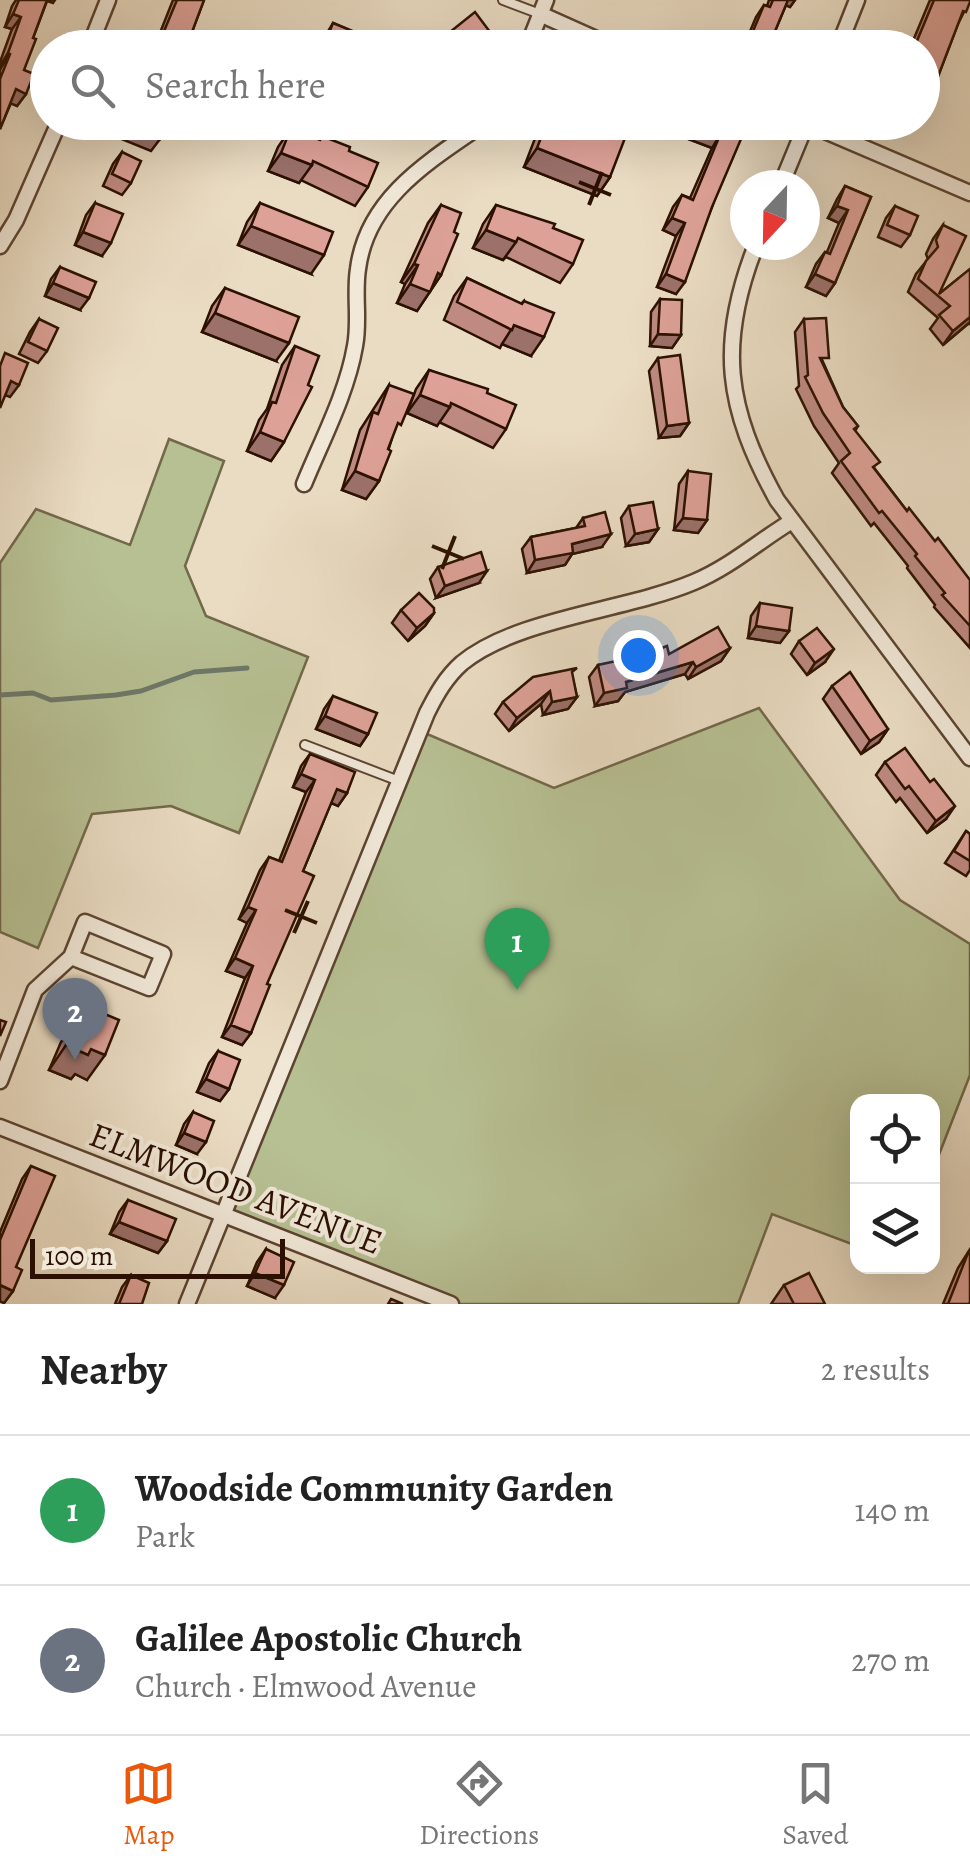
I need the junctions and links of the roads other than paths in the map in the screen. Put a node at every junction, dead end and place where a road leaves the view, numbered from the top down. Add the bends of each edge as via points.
1 (108, 0) edge
2 (503, 0) edge
3 (857, 0) edge
4 (543, 7) edge
5 (96, 30) edge
6 (584, 30) edge
7 (845, 30) edge
8 (51, 140) edge
9 (459, 140) edge
10 (799, 140) edge
11 (846, 140) edge
12 (787, 170) edge
13 (970, 193) edge
14 (0, 246) edge
15 (751, 260) edge
16 (304, 484) dead end
17 (792, 520) junction
18 (306, 745) dead end
19 (970, 758) edge
20 (399, 781) junction
21 (71, 957) junction
22 (0, 1081) edge
23 (0, 1126) edge
24 (222, 1216) junction
25 (186, 1304) edge
26 (451, 1304) edge

1 - 5 street
2 - 4 lane
3 - 7 street
4 - 6 street
8 - 14 street
9 - 16 street via 392,194 371,226 358,265 356,343 347,378
10 - 12 street
11 - 13 street
15 - 17 street via 734,313 732,378 752,453
17 - 19 street
17 - 20 street via 692,583 523,631 472,656 435,696
18 - 20 lane
20 - 24 street
21 - 21 street via 85,922 163,954 149,988
21 - 22 street via 35,990
23 - 24 street, ELMWOOD AVENUE
24 - 25 street
24 - 26 street, ELMWOOD AVENUE

